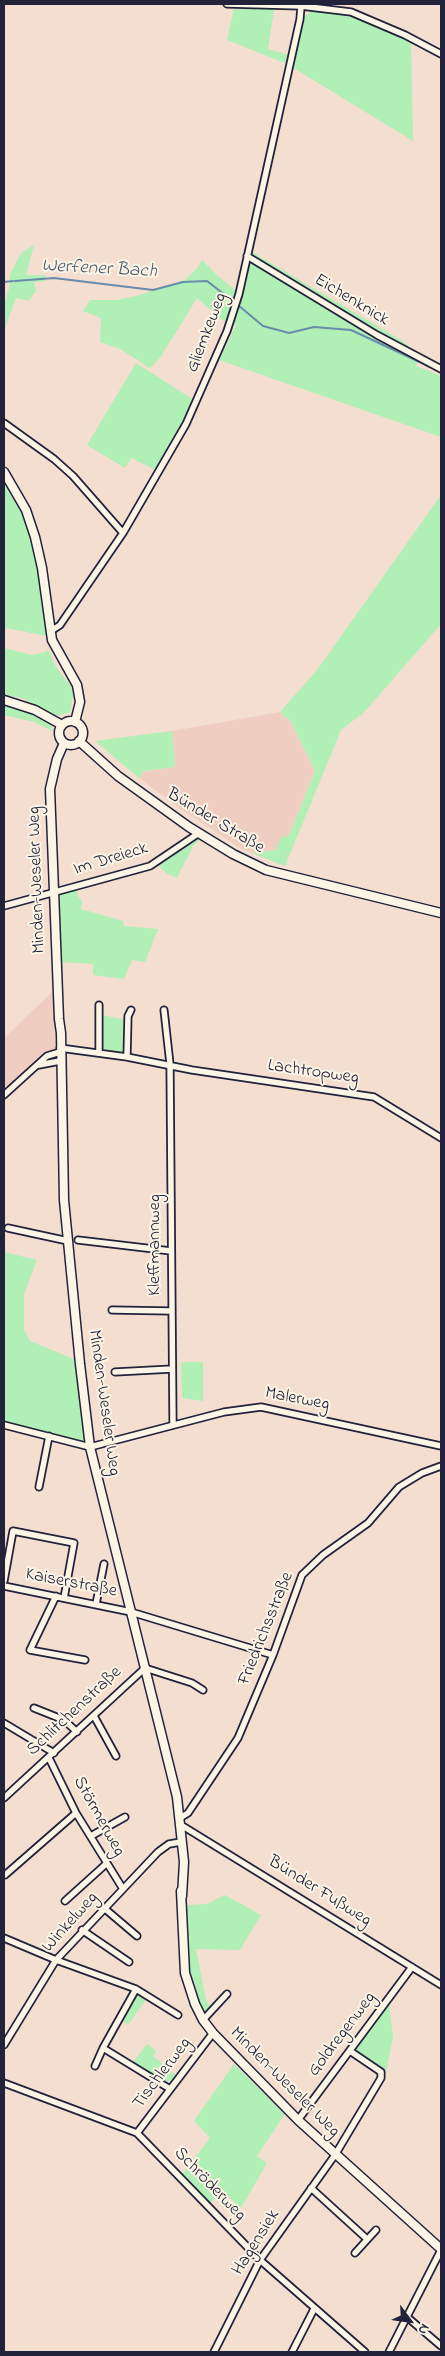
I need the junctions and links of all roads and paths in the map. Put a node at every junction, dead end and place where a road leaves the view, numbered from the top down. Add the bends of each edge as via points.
1 (227, 4) edge
2 (301, 6) junction
3 (441, 54) edge
4 (247, 256) junction
5 (441, 369) edge
6 (4, 423) edge
7 (4, 472) edge
8 (123, 533) junction
9 (51, 631) junction
10 (4, 700) edge
11 (75, 722) junction
12 (62, 725) junction
13 (80, 741) junction
14 (64, 743) junction
15 (199, 832) junction
16 (54, 892) junction
17 (4, 906) edge
18 (441, 913) edge
19 (100, 1005) dead end
20 (131, 1010) dead end
21 (164, 1010) dead end
22 (60, 1050) junction
23 (99, 1053) junction
24 (127, 1056) junction
25 (60, 1062) junction
26 (170, 1064) junction
27 (37, 1065) junction
28 (4, 1095) edge
29 (441, 1138) edge
30 (8, 1228) dead end
31 (78, 1240) dead end
32 (68, 1241) junction
33 (172, 1251) junction
34 (112, 1310) dead end
35 (171, 1311) junction
36 (172, 1369) junction
37 (115, 1372) dead end
38 (4, 1425) edge
39 (174, 1425) junction
40 (49, 1436) junction
41 (441, 1446) edge
42 (90, 1447) junction
43 (441, 1466) edge
44 (39, 1487) dead end
45 (104, 1564) dead end
46 (4, 1581) edge
47 (4, 1586) edge
48 (56, 1596) junction
49 (64, 1598) junction
50 (96, 1604) junction
51 (131, 1612) junction
52 (273, 1654) junction
53 (85, 1660) dead end
54 (145, 1668) junction
55 (203, 1690) dead end
56 (34, 1708) dead end
57 (94, 1716) junction
58 (4, 1723) edge
59 (77, 1732) junction
60 (51, 1755) junction
61 (116, 1756) dead end
62 (4, 1798) edge
63 (76, 1812) junction
64 (125, 1817) dead end
65 (180, 1821) junction
66 (91, 1836) junction
67 (181, 1843) junction
68 (106, 1864) junction
69 (5, 1875) edge
70 (123, 1889) junction
71 (65, 1901) dead end
72 (104, 1908) junction
73 (82, 1930) junction
74 (137, 1936) dead end
75 (4, 1938) edge
76 (56, 1960) junction
77 (129, 1962) dead end
78 (412, 1967) junction
79 (441, 1985) edge
80 (136, 1989) junction
81 (227, 1994) dead end
82 (178, 2015) dead end
83 (204, 2020) junction
84 (213, 2033) junction
85 (4, 2045) edge
86 (103, 2048) junction
87 (350, 2051) junction
88 (95, 2066) dead end
89 (4, 2083) edge
90 (170, 2089) junction
91 (298, 2120) junction
92 (137, 2133) junction
93 (335, 2156) junction
94 (311, 2188) junction
95 (376, 2230) dead end
96 (367, 2240) junction
97 (441, 2250) edge
98 (355, 2253) dead end
99 (260, 2260) junction
100 (314, 2309) junction
101 (407, 2317) junction
102 (441, 2346) edge
103 (214, 2352) edge
104 (292, 2352) edge
105 (365, 2352) edge
106 (389, 2352) edge

1 - 2 street
2 - 3 street via 362,16
2 - 4 street, Gliemkeweg
4 - 5 street, Eichenknick via 377,335
4 - 8 street, Gliemkeweg via 227,331 198,400
6 - 8 street via 73,476
7 - 9 street via 26,510 35,537
8 - 9 street, Gliemkeweg via 60,625
9 - 11 street via 60,657 78,685 80,702
10 - 12 street via 35,710
11 - 12 street
11 - 13 street via 82,730
12 - 14 street via 59,735
13 - 14 street via 74,745
13 - 15 street, Bünder Straße via 118,776
14 - 16 street, Minden-Weseler Weg via 50,789
15 - 16 street, Im Dreieck via 150,866
15 - 18 street, Bünder Straße via 266,870
16 - 17 street, Im Dreieck
16 - 22 street, Minden-Weseler Weg via 59,1019 56,1038
19 - 23 street
20 - 24 street
21 - 26 street
22 - 23 street, Lachtropweg
22 - 25 street, Minden-Weseler Weg
22 - 27 street
23 - 24 street, Lachtropweg
24 - 26 street, Lachtropweg
25 - 27 street
25 - 32 street, Minden-Weseler Weg
26 - 29 street, Lachtropweg via 374,1097
26 - 33 street, Kleffmannweg
27 - 28 street
30 - 32 street
31 - 33 street
32 - 42 street, Minden-Weseler Weg
33 - 35 street, Kleffmannweg
34 - 35 street
35 - 36 street, Kleffmannweg
36 - 37 street
36 - 39 street, Kleffmannweg
38 - 40 street
39 - 41 street, Malerweg via 224,1412 261,1407
39 - 42 street, Malerweg
40 - 42 street
40 - 44 street
42 - 51 street, Minden-Weseler Weg
43 - 52 street, Friedrichsstraße via 399,1487 359,1532 309,1567 298,1581
45 - 50 street
46 - 49 street via 12,1531 74,1543
47 - 48 street, Kaiserstraße
48 - 49 street, Kaiserstraße
48 - 53 street via 30,1650
49 - 50 street, Kaiserstraße
50 - 51 street, Kaiserstraße
51 - 52 street, Kaiserstraße
51 - 54 street, Minden-Weseler Weg
52 - 65 street, Friedrichsstraße via 238,1738
54 - 55 street via 192,1683
54 - 57 street, Schlitchenstraße
54 - 65 street, Minden-Weseler Weg
56 - 59 street via 64,1720
57 - 59 street, Schlitchenstraße
57 - 61 street
58 - 60 street
59 - 60 street, Schlitchenstraße
60 - 62 street, Schlitchenstraße
60 - 63 street, Störmerweg
63 - 66 street, Störmerweg
63 - 69 street
64 - 66 street
65 - 67 street, Minden-Weseler Weg
65 - 78 street, Bünder Fußweg
66 - 68 street, Störmerweg
67 - 70 street, Winkelweg via 164,1847
67 - 83 street, Minden-Weseler Weg via 185,1973
68 - 70 street, Störmerweg
68 - 71 street
70 - 72 street, Winkelweg
72 - 73 street, Winkelweg
72 - 74 street
73 - 76 street, Winkelweg
73 - 77 street
75 - 76 street
76 - 80 street
76 - 85 street, Winkelweg
78 - 79 street, Bünder Fußweg
78 - 87 street, Goldregenweg
80 - 82 street
80 - 86 street
81 - 83 street
83 - 84 street, Minden-Weseler Weg
84 - 90 street, Tischlerweg
84 - 91 street, Minden-Weseler Weg
86 - 88 street
86 - 90 street
87 - 91 street, Goldregenweg
87 - 93 street, Hagensiek via 381,2072 381,2078
89 - 92 street, Schröderweg
90 - 92 street, Tischlerweg
91 - 93 street, Minden-Weseler Weg
92 - 99 street, Schröderweg
93 - 94 street, Hagensiek
93 - 97 street, Minden-Weseler Weg
94 - 96 street
94 - 99 street, Hagensiek
95 - 96 street
96 - 98 street
97 - 101 street
99 - 100 street, Schröderweg
99 - 103 street, Hagensiek
100 - 104 street
100 - 105 street, Schröderweg
101 - 102 street
101 - 106 street

